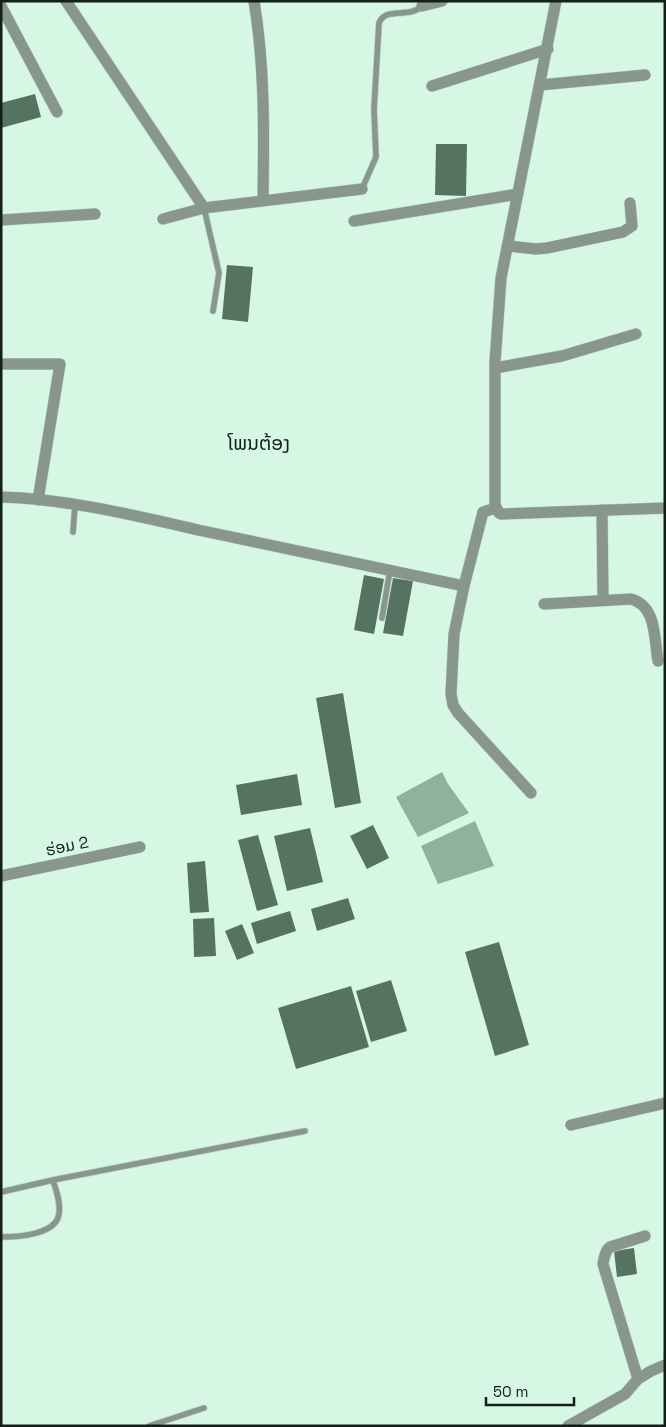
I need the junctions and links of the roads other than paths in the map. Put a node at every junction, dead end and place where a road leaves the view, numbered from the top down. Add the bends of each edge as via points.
1 (66, 1) edge
2 (254, 1) edge
3 (442, 1) edge
4 (556, 1) edge
5 (1, 6) edge
6 (422, 6) joint
7 (548, 49) junction
8 (645, 75) dead end
9 (540, 85) junction
10 (432, 86) dead end
11 (57, 112) dead end
12 (362, 189) joint
13 (518, 194) junction
14 (263, 200) junction
15 (630, 203) dead end
16 (204, 208) junction
17 (95, 214) dead end
18 (163, 219) dead end
19 (1, 220) edge
20 (354, 221) dead end
21 (508, 246) junction
22 (213, 311) dead end
23 (636, 334) dead end
24 (1, 364) edge
25 (495, 368) junction
26 (1, 497) edge
27 (38, 500) junction
28 (75, 505) junction
29 (496, 508) junction
30 (665, 508) edge
31 (602, 510) junction
32 (73, 532) dead end
33 (390, 570) junction
34 (464, 586) junction
35 (603, 600) junction
36 (544, 604) dead end
37 (382, 618) dead end
38 (652, 625) junction
39 (665, 626) edge
40 (658, 661) dead end
41 (531, 793) dead end
42 (140, 847) dead end
43 (1, 876) edge
44 (665, 1103) edge
45 (571, 1125) dead end
46 (304, 1131) dead end
47 (53, 1180) junction
48 (1, 1192) edge
49 (645, 1236) dead end
50 (1, 1238) edge
51 (665, 1365) edge
52 (638, 1379) junction
53 (204, 1408) dead end
54 (149, 1426) edge
55 (568, 1426) edge

1 - 16 street
2 - 14 street via 260,37
3 - 6 street
4 - 7 street
5 - 11 street
6 - 12 lane via 414,13 386,14 378,23 374,109 376,157
7 - 9 street
7 - 10 street
8 - 9 street
9 - 13 street
12 - 14 street
13 - 20 street
13 - 21 street
14 - 16 street
15 - 21 street via 632,226 623,232 547,248
16 - 18 street
16 - 22 lane via 219,273
17 - 19 street
21 - 25 street via 502,278
23 - 25 street via 562,356
24 - 27 street via 60,364
25 - 29 street
26 - 27 street
27 - 28 street
28 - 32 lane
28 - 33 street
29 - 31 street via 501,514
29 - 34 street via 484,512
30 - 31 street
31 - 35 street
33 - 34 street
33 - 37 lane
34 - 41 street via 454,634 450,679 453,705
35 - 36 street
35 - 38 street via 638,601 651,616
38 - 39 street
38 - 40 street
42 - 43 street, ຮ່ອມ 2
44 - 45 street
46 - 47 lane
47 - 48 lane
47 - 50 lane via 59,1204 55,1223 44,1230 19,1237
49 - 52 street via 610,1247 603,1264
51 - 52 street
52 - 55 street via 625,1394
53 - 54 lane

